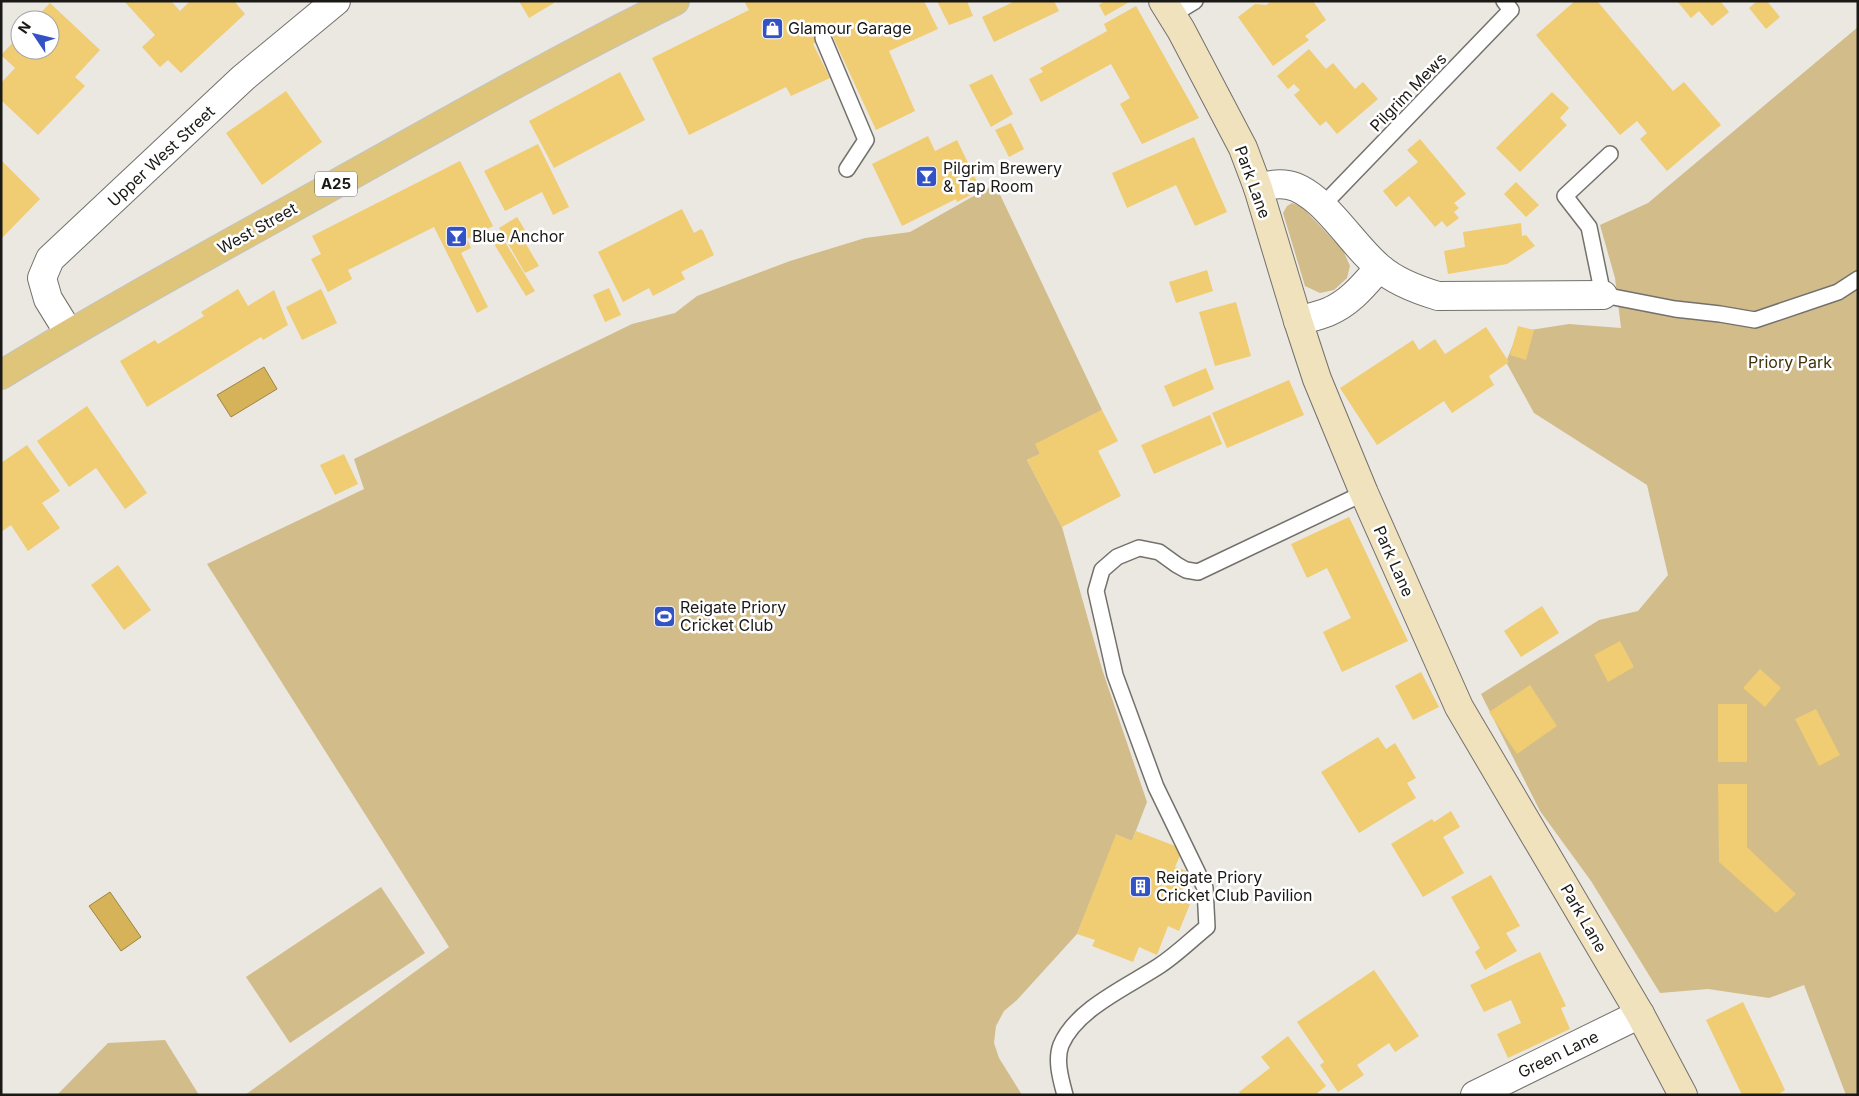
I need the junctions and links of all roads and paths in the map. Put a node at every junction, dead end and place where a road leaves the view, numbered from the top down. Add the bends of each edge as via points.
1 (336, 1) edge
2 (675, 1) edge
3 (1195, 1) edge
4 (1504, 1) edge
5 (1168, 8) edge
6 (823, 38) dead end
7 (1610, 154) dead end
8 (847, 169) dead end
9 (1258, 188) junction
10 (1322, 206) junction
11 (1379, 268) junction
12 (1858, 279) edge
13 (1603, 295) junction
14 (1298, 321) junction
15 (69, 333) junction
16 (1, 375) edge
17 (1364, 493) junction
18 (1640, 1014) junction
19 (1065, 1095) edge
20 (1475, 1095) edge
21 (1683, 1095) edge

1 - 15 street, Upper West Street via 243,78 50,259 42,278 48,299
2 - 15 main road, West Street / A25 via 498,94
3 - 5 lane
4 - 10 lane, Pilgrim Mews via 1511,10
5 - 9 street, Park Lane via 1243,148
6 - 8 lane via 866,140
7 - 13 lane via 1565,196 1589,227
9 - 10 street via 1289,185 1305,191
9 - 14 street, Park Lane
10 - 11 street
11 - 13 street via 1420,291 1438,296
11 - 14 street via 1344,304
12 - 13 lane via 1838,292 1755,320
14 - 17 street, Park Lane via 1317,379
15 - 16 main road, West Street / A25
17 - 18 street, Park Lane via 1459,707
17 - 19 lane via 1198,572 1186,570 1149,548 1139,548 1117,557 1102,570 1096,591 1115,675 1156,787 1205,888 1207,927 1161,965 1095,1006 1076,1023 1060,1046 1059,1070
18 - 20 street, Green Lane
18 - 21 street, Park Lane

